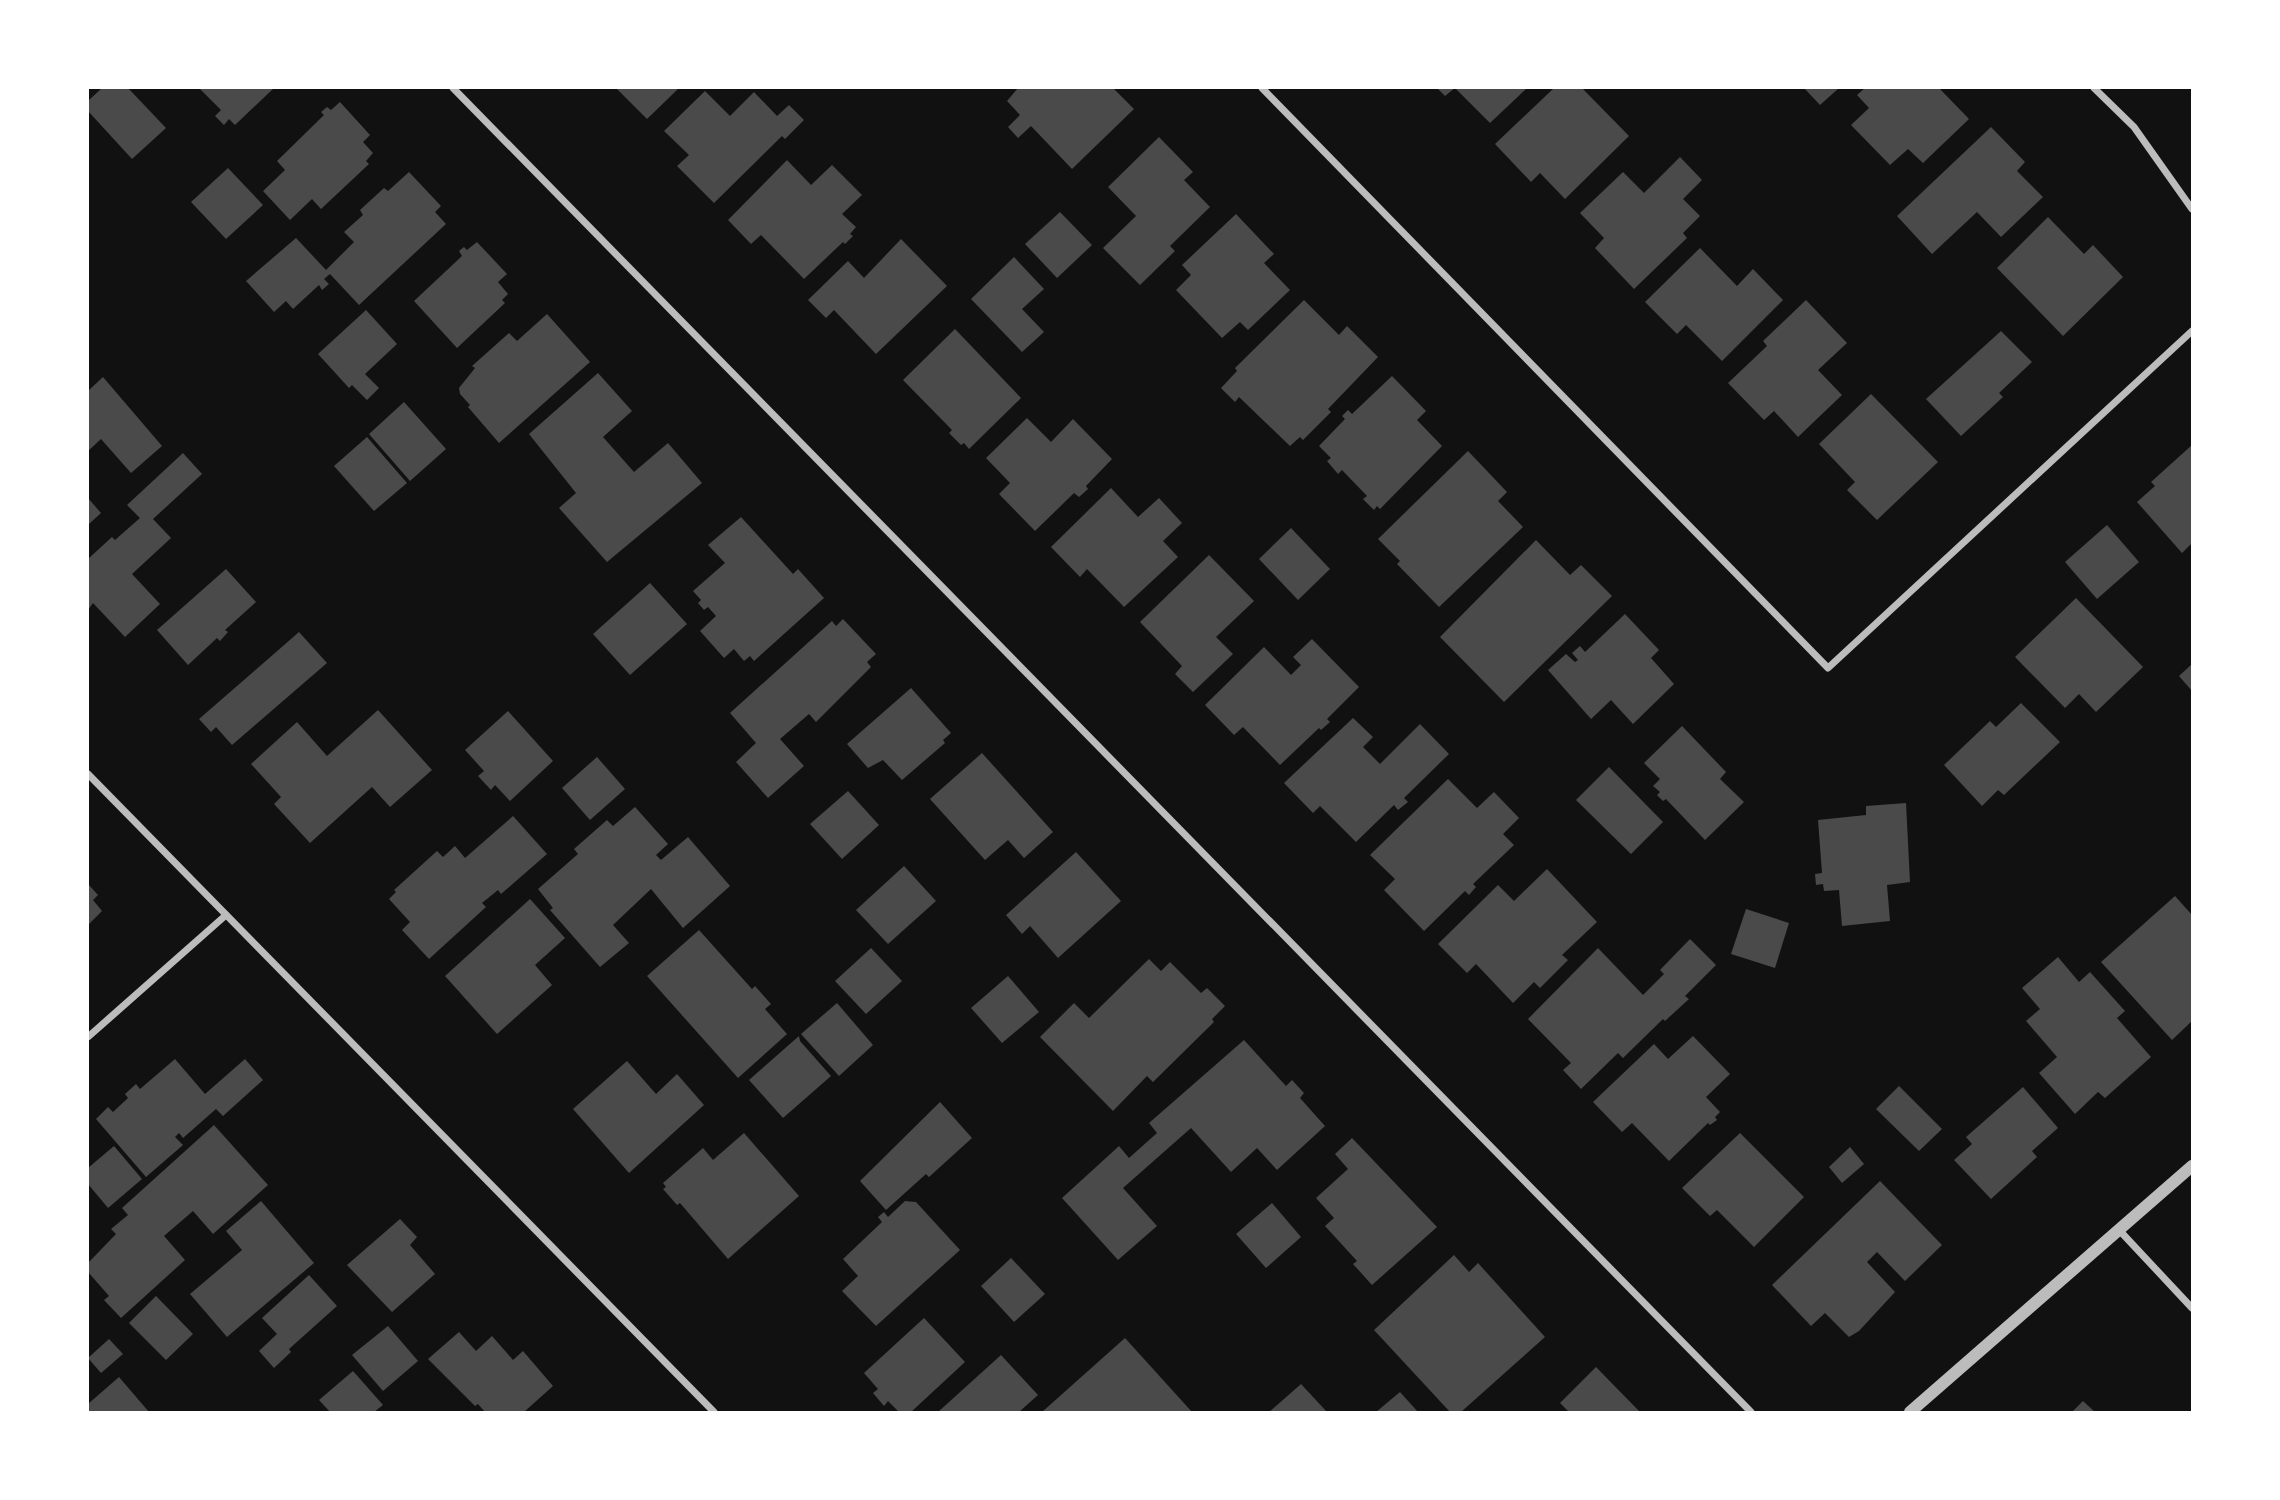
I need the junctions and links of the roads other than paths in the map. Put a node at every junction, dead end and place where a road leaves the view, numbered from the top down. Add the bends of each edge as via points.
1 (453, 88) edge
2 (1262, 88) edge
3 (2094, 88) edge
4 (2193, 209) edge
5 (2193, 331) edge
6 (88, 774) edge
7 (226, 915) junction
8 (88, 1037) edge
9 (2193, 1166) edge
10 (2120, 1231) junction
11 (2193, 1308) edge
12 (714, 1412) edge
13 (1751, 1412) edge
14 (1910, 1412) edge

1 - 13 street
2 - 5 street via 1828,668
3 - 4 street via 2134,127
6 - 7 street
7 - 8 street
7 - 12 street
9 - 10 street
10 - 11 street
10 - 14 street

